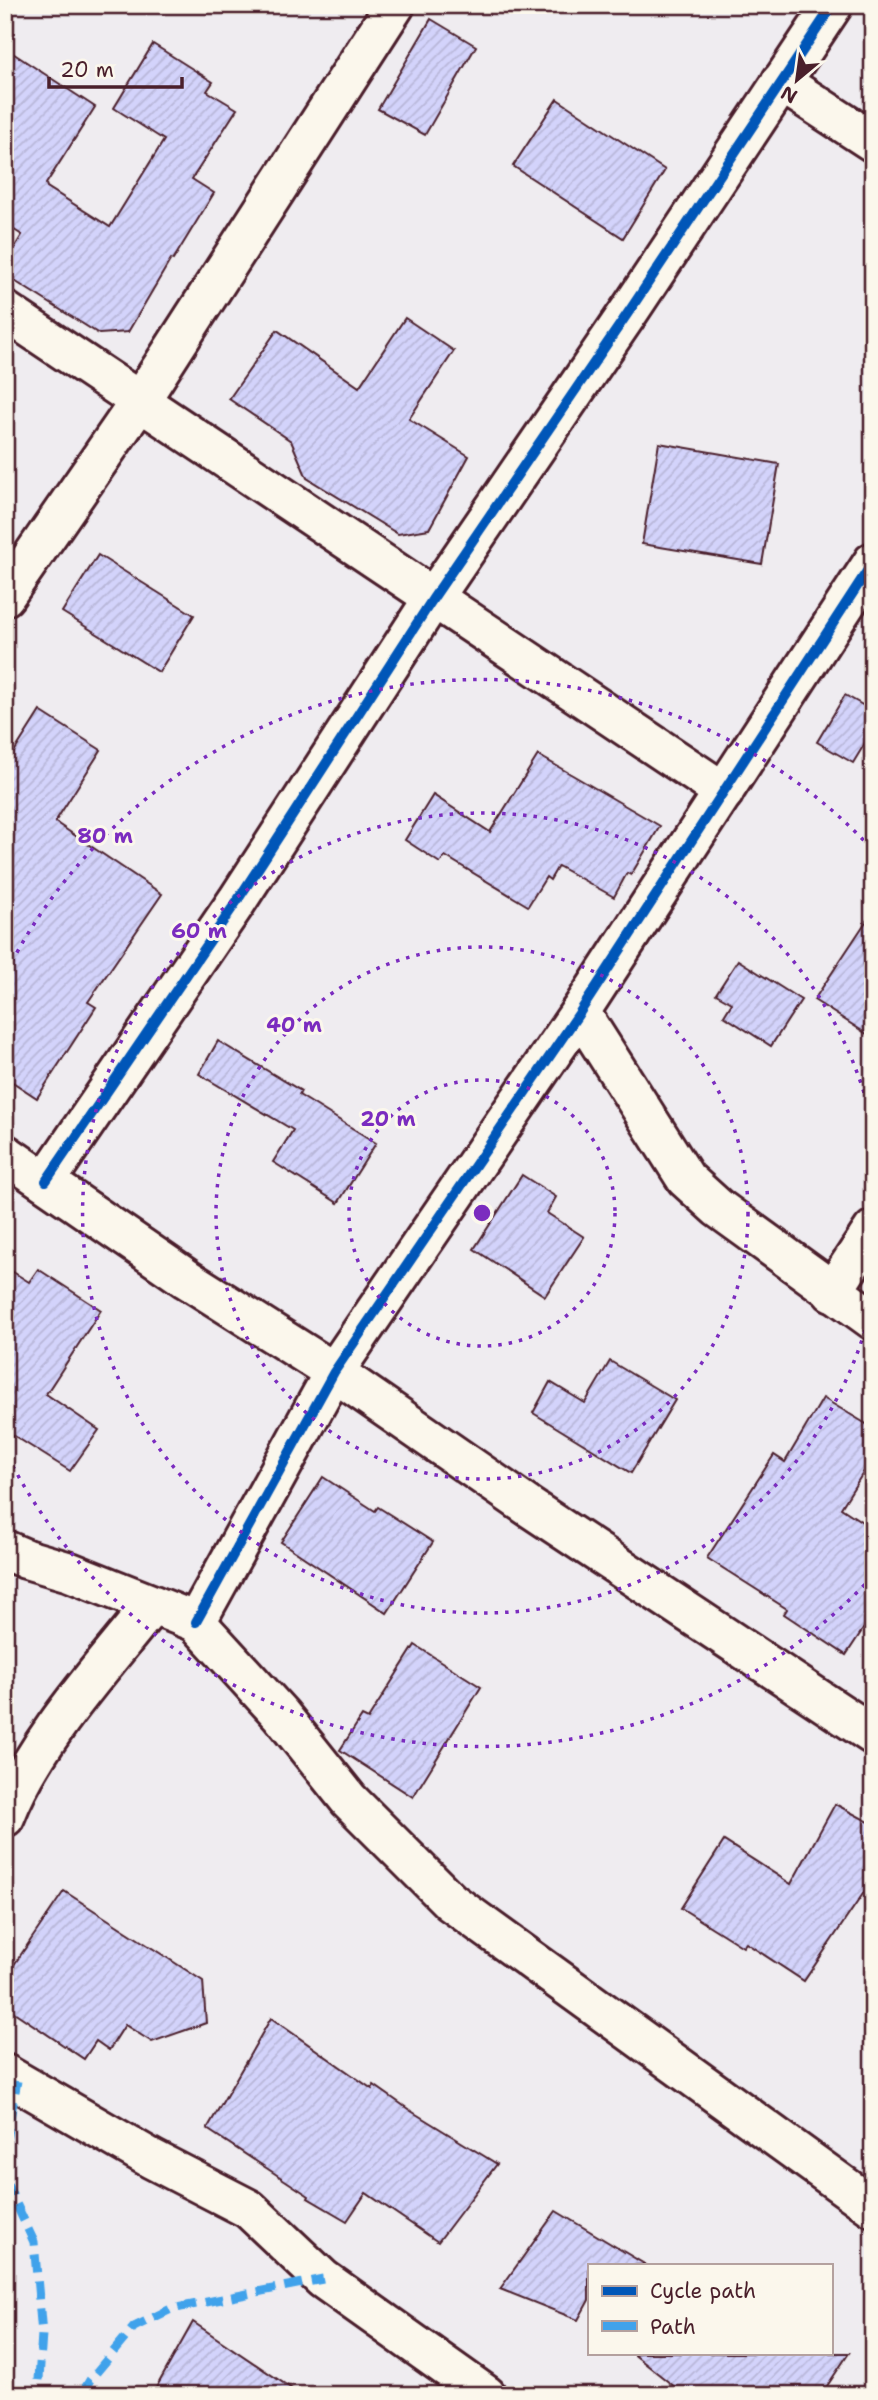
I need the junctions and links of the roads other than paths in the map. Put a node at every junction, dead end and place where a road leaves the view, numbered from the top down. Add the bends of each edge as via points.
1 (394, 5) edge
2 (833, 5) edge
3 (781, 82) junction
4 (873, 142) edge
5 (5, 311) edge
6 (140, 401) junction
7 (873, 562) edge
8 (5, 596) edge
9 (434, 597) junction
10 (724, 792) junction
11 (580, 1012) junction
12 (5, 1154) edge
13 (46, 1181) junction
14 (873, 1230) edge
15 (832, 1292) junction
16 (873, 1320) edge
17 (334, 1372) junction
18 (5, 1550) edge
19 (152, 1605) junction
20 (196, 1622) junction
21 (873, 1735) edge
22 (5, 1817) edge
23 (5, 2074) edge
24 (873, 2207) edge
25 (486, 2395) edge

1 - 6 street
2 - 3 street
3 - 4 street
3 - 9 street
5 - 6 street
6 - 8 street
6 - 9 street
7 - 10 street
9 - 10 street
9 - 13 street via 237,901
10 - 11 street
11 - 15 street via 686,1179
11 - 17 street
12 - 13 street
13 - 17 street via 187,1279
14 - 15 street
15 - 16 street
17 - 20 street
17 - 21 street
18 - 19 street
19 - 20 street
19 - 22 street via 33,1762
20 - 24 street via 281,1715 349,1800 451,1902
23 - 25 street via 249,2209 323,2279

